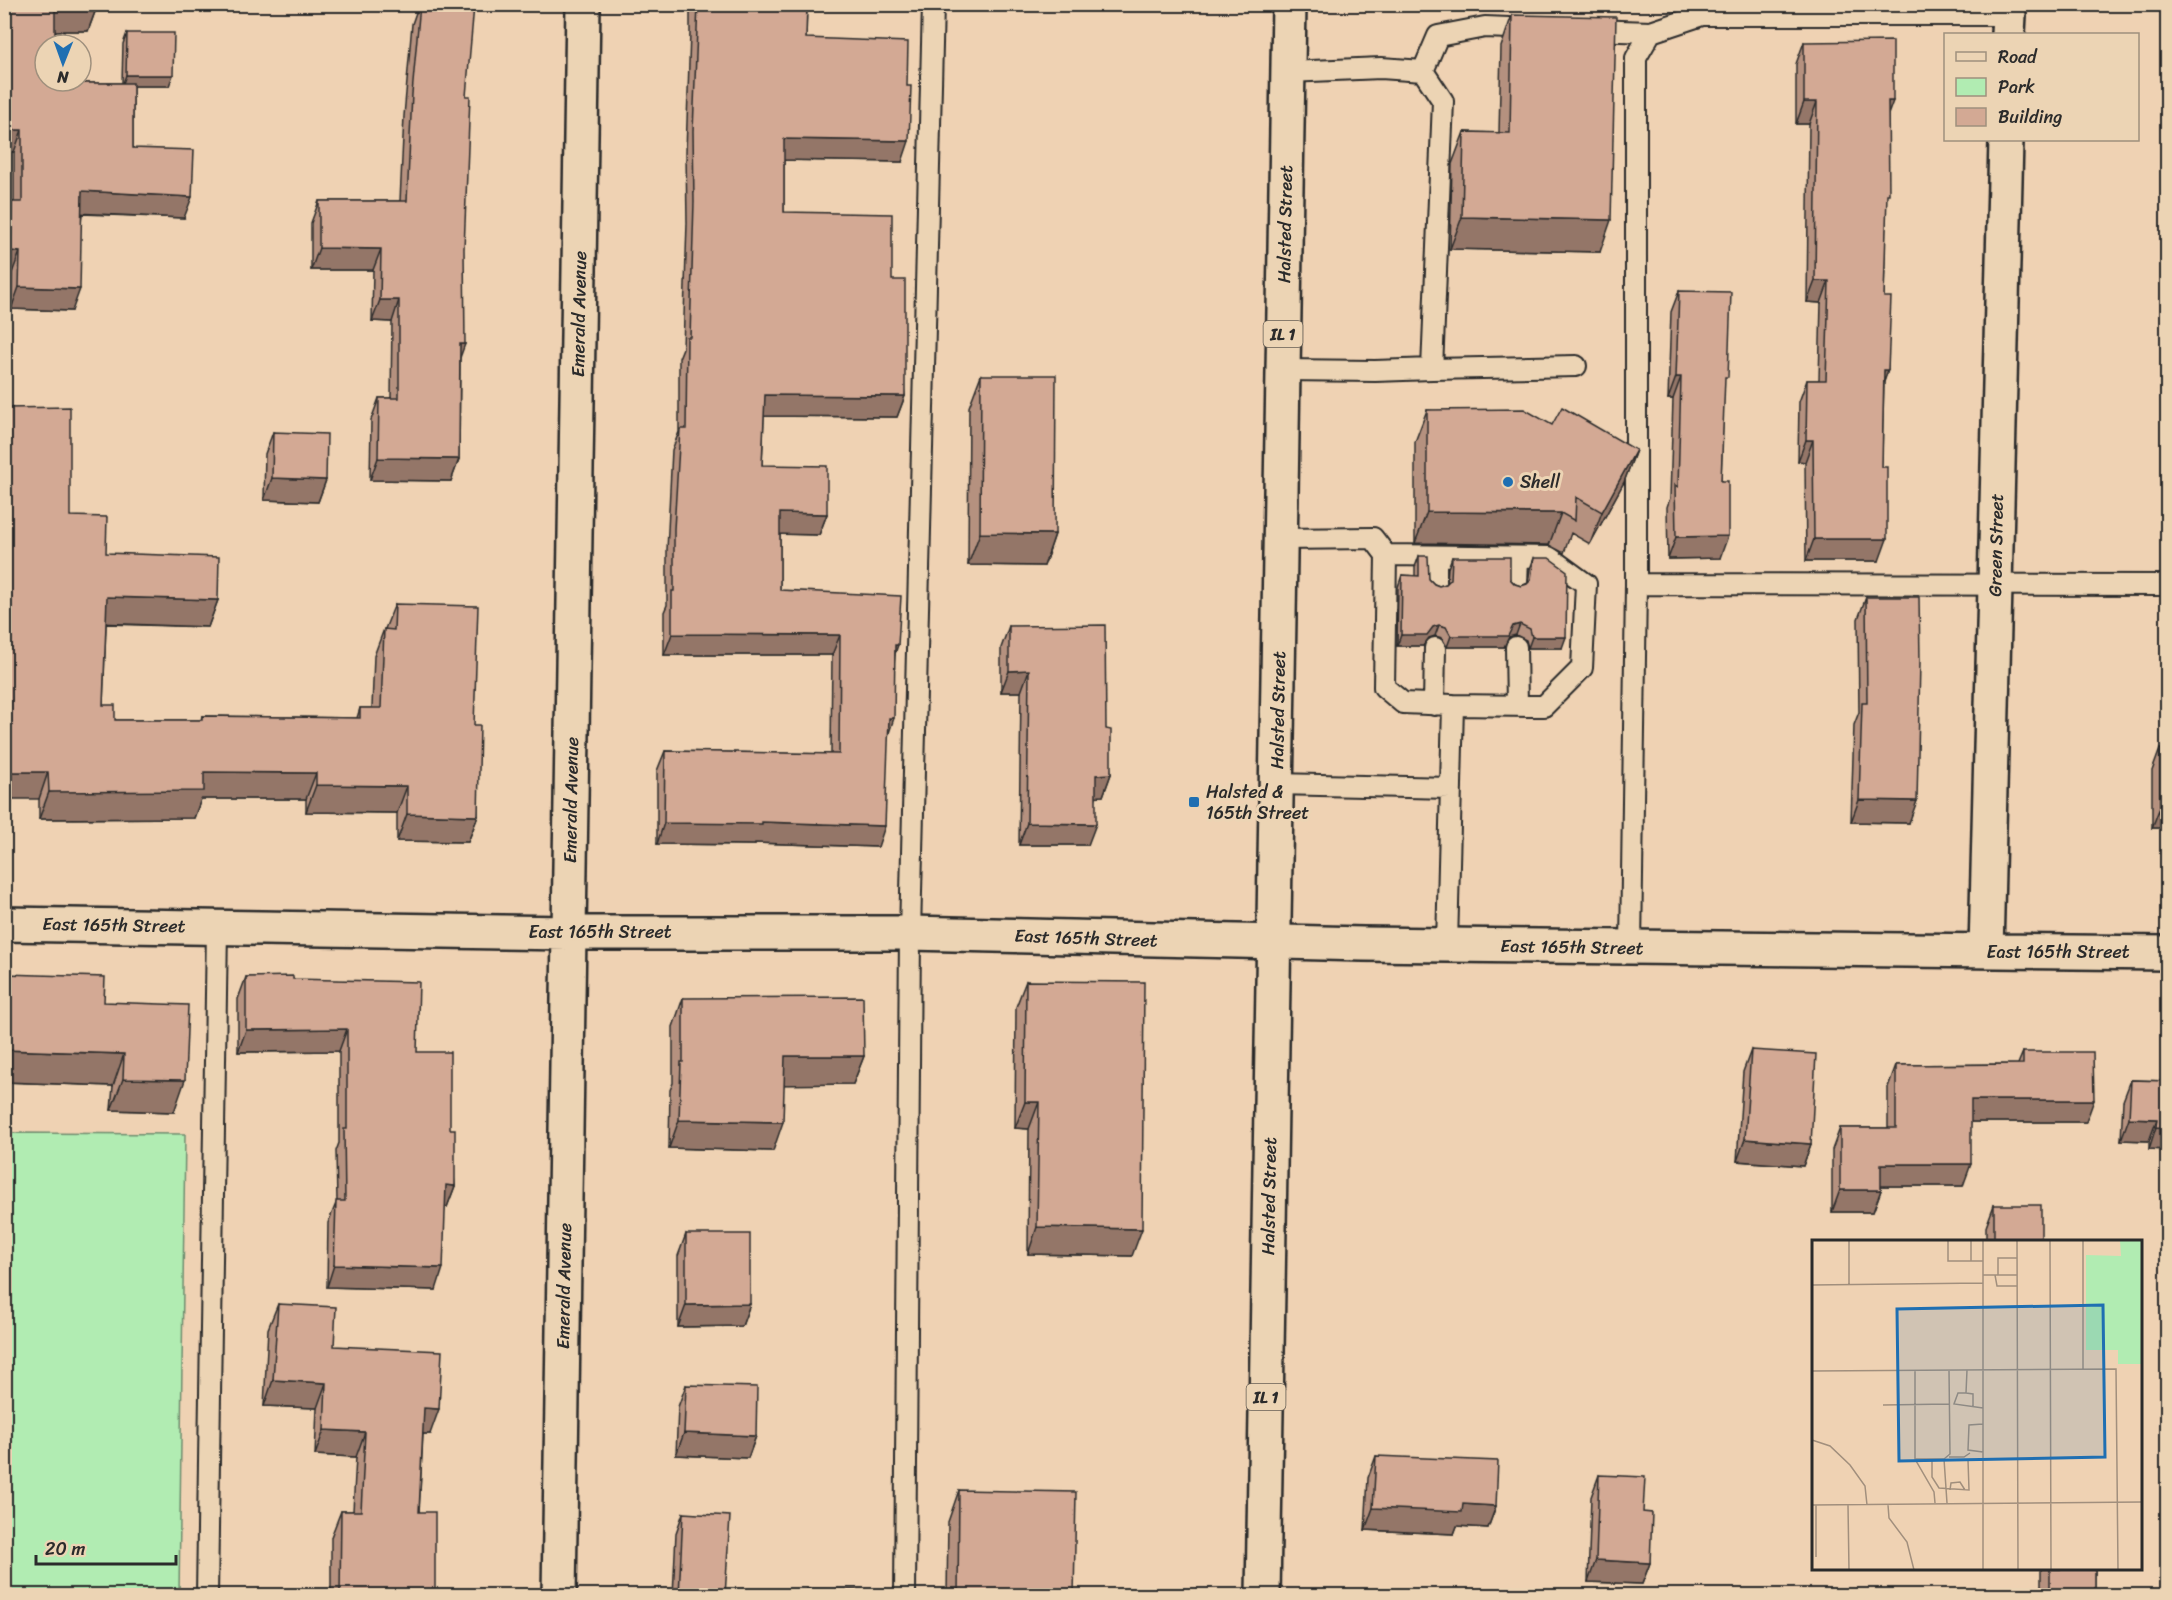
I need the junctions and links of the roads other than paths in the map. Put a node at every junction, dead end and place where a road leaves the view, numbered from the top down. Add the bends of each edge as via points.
1 (583, 4) edge
2 (933, 4) edge
3 (1289, 4) edge
4 (1702, 10) edge
5 (1830, 10) edge
6 (2008, 18) edge
7 (1651, 32) junction
8 (1423, 71) junction
9 (1288, 72) junction
10 (2006, 141) edge
11 (1576, 366) dead end
12 (1432, 369) junction
13 (1283, 370) junction
14 (1280, 539) junction
15 (1386, 555) junction
16 (1436, 556) junction
17 (1518, 557) junction
18 (1636, 584) junction
19 (1436, 585) edge
20 (1517, 585) edge
21 (1995, 585) junction
22 (2168, 585) edge
23 (1516, 647) dead end
24 (1435, 648) dead end
25 (1443, 705) junction
26 (1517, 706) junction
27 (1276, 784) junction
28 (1451, 788) junction
29 (4, 924) edge
30 (217, 927) junction
31 (569, 933) junction
32 (910, 933) junction
33 (1273, 943) junction
34 (1447, 945) junction
35 (1631, 948) junction
36 (1986, 951) junction
37 (2168, 953) edge
38 (207, 1596) edge
39 (559, 1596) edge
40 (905, 1596) edge
41 (1263, 1596) edge

1 - 31 street, Emerald Avenue
2 - 32 lane
3 - 9 street, Halsted Street / IL 1
4 - 5 lane
4 - 7 lane
5 - 6 lane
7 - 8 lane via 1485,27 1438,36
7 - 18 lane via 1636,58
8 - 9 lane via 1382,68
8 - 12 lane via 1443,101
9 - 13 street, Halsted Street / IL 1
10 - 21 street, Green Street
11 - 12 lane
12 - 13 lane
13 - 14 street, Halsted Street / IL 1
14 - 15 lane via 1373,538
14 - 27 street, Halsted Street / IL 1
15 - 16 lane
15 - 25 lane via 1384,687 1403,703
16 - 17 lane
16 - 19 lane
17 - 20 lane
17 - 26 lane via 1549,557 1586,584 1581,668 1544,706
18 - 21 lane
18 - 35 lane
21 - 22 lane
21 - 36 street, Green Street
23 - 26 lane
24 - 25 lane
25 - 26 lane
25 - 28 lane
27 - 28 lane
27 - 33 street, Halsted Street / IL 1
28 - 34 lane
29 - 30 street, East 165th Street
30 - 31 street, East 165th Street
30 - 38 lane
31 - 32 street, East 165th Street
31 - 39 street, Emerald Avenue
32 - 33 street, East 165th Street
32 - 40 lane
33 - 34 street, East 165th Street
33 - 41 street, Halsted Street / IL 1
34 - 35 street, East 165th Street
35 - 36 street, East 165th Street
36 - 37 street, East 165th Street

